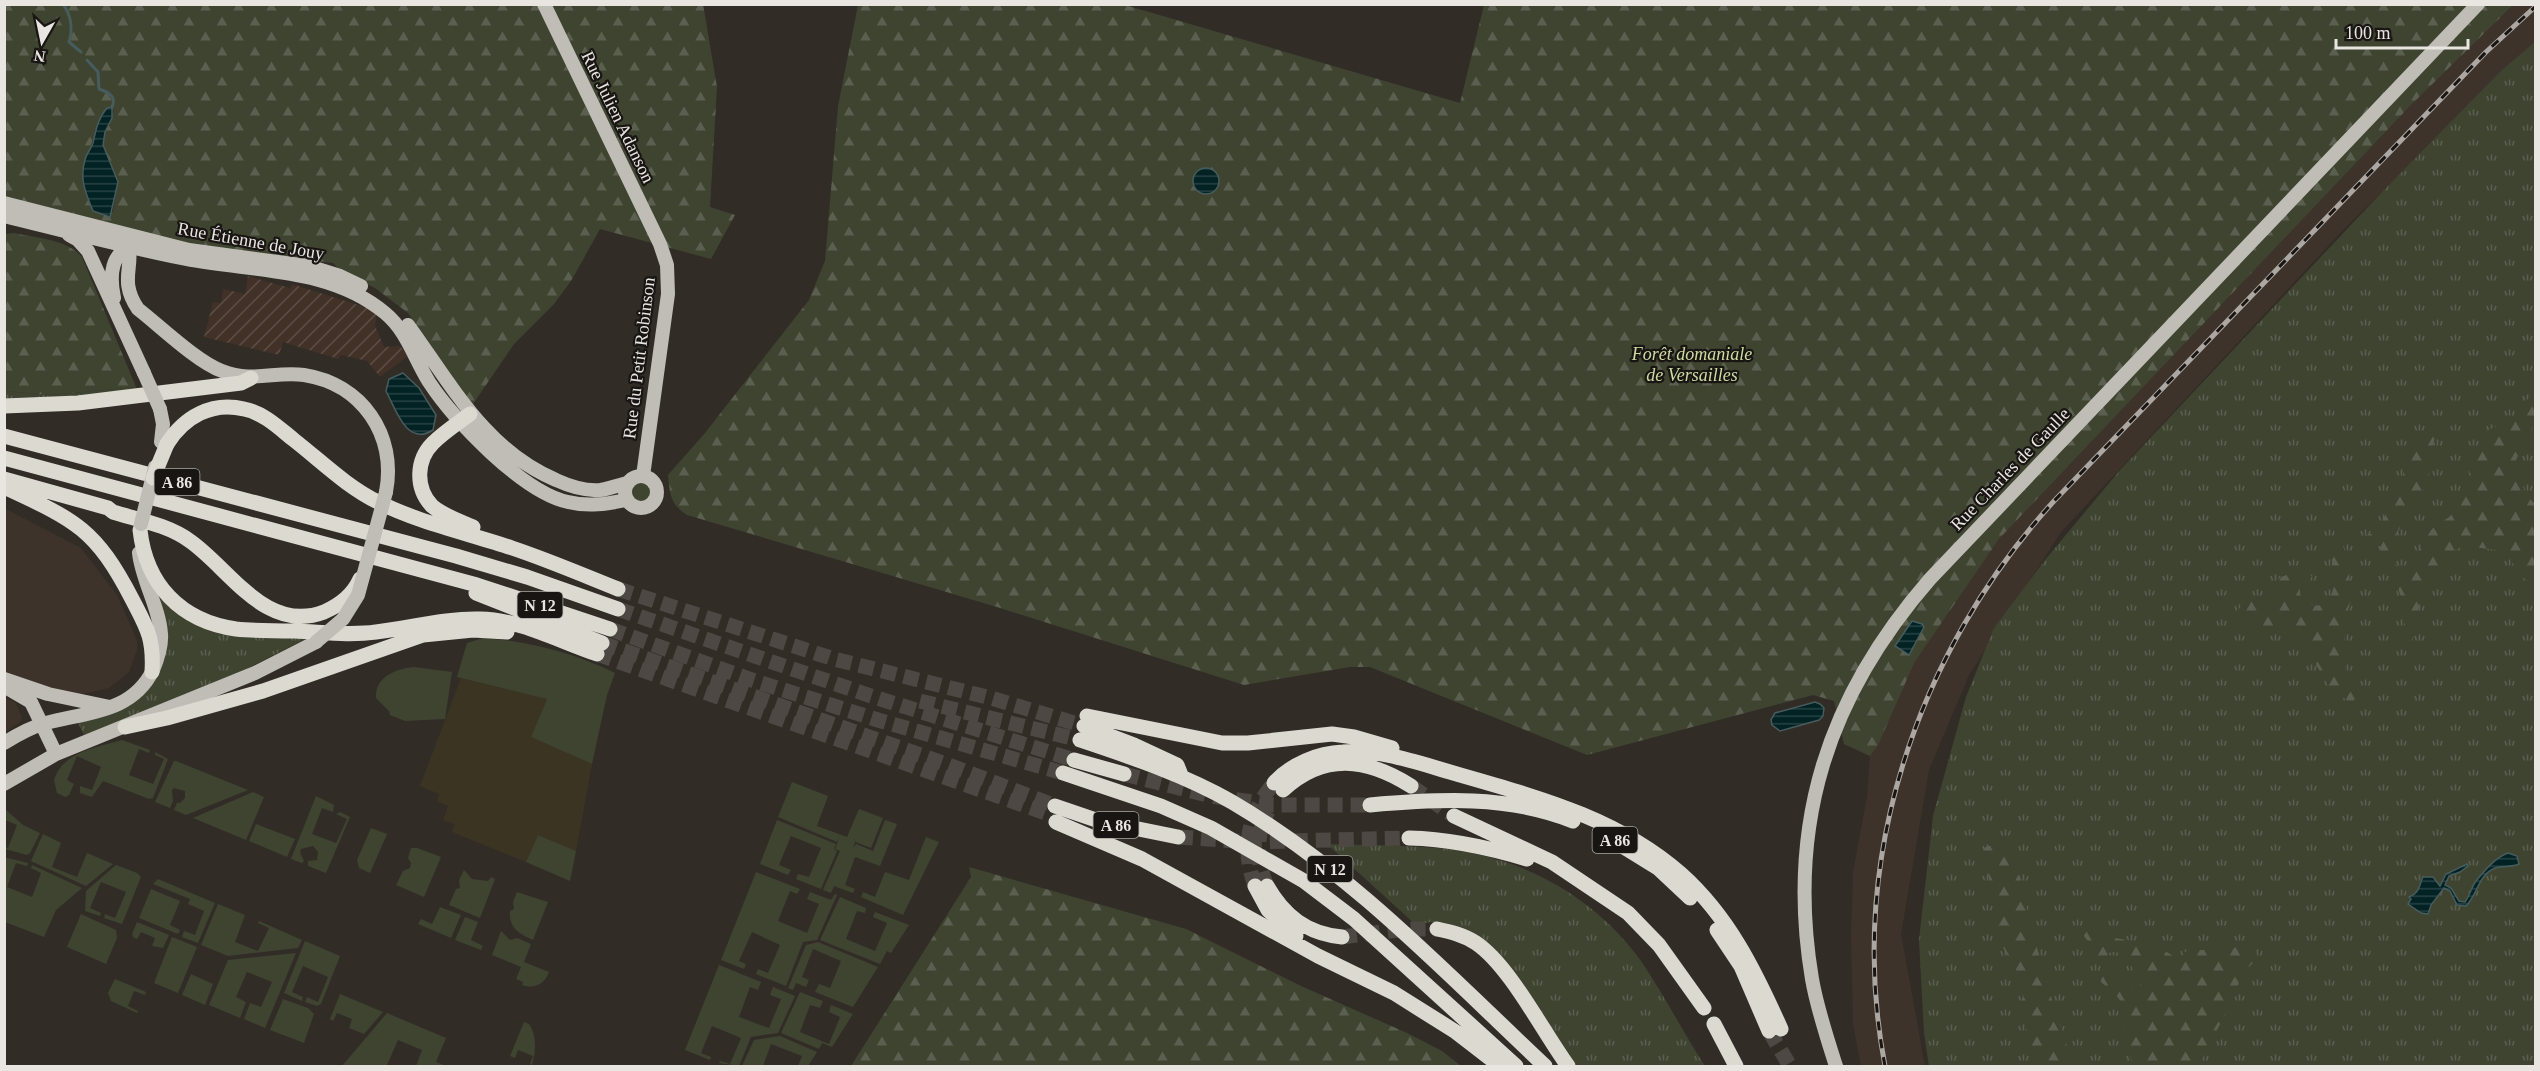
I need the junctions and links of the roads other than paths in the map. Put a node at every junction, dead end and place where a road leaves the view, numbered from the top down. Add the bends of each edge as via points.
1 (544, 4) edge
2 (2478, 4) edge
3 (4, 203) edge
4 (4, 216) edge
5 (54, 228) junction
6 (119, 231) junction
7 (144, 238) junction
8 (660, 244) joint
9 (128, 246) junction
10 (116, 308) junction
11 (251, 378) junction
12 (4, 406) edge
13 (465, 418) junction
14 (4, 435) edge
15 (164, 443) junction
16 (4, 458) edge
17 (643, 476) junction
18 (153, 478) joint
19 (4, 479) edge
20 (627, 483) junction
21 (4, 487) edge
22 (626, 500) junction
23 (140, 527) junction
24 (512, 548) junction
25 (365, 569) junction
26 (468, 584) joint
27 (618, 588) tunnel mouth
28 (618, 609) tunnel mouth
29 (557, 640) junction
30 (152, 672) junction
31 (4, 679) edge
32 (4, 687) edge
33 (48, 694) junction
34 (26, 697) junction
35 (112, 708) junction
36 (70, 718) junction
37 (42, 724) junction
38 (125, 727) junction
39 (28, 730) junction
40 (81, 742) junction
41 (4, 743) edge
42 (56, 754) junction
43 (1074, 760) tunnel mouth
44 (1063, 773) tunnel mouth
45 (1124, 774) tunnel mouth
46 (4, 784) edge
47 (1412, 786) tunnel mouth
48 (1508, 789) junction
49 (1370, 805) tunnel mouth
50 (1454, 816) tunnel mouth
51 (1409, 838) tunnel mouth
52 (1180, 841) tunnel mouth
53 (1599, 892) junction
54 (1437, 929) tunnel mouth
55 (1342, 937) tunnel mouth
56 (1394, 993) junction
57 (1704, 1008) dead end
58 (1714, 1024) dead end
59 (1500, 1066) edge
60 (1516, 1066) edge
61 (1545, 1066) edge
62 (1568, 1066) edge
63 (1736, 1066) edge
64 (1836, 1066) edge

1 - 8 main road, Rue Julien Adanson
2 - 64 main road, Rue Charles de Gaulle via 1930,579 1899,616 1862,673 1843,708 1823,761 1808,829 1803,877 1812,980
3 - 6 main road, Rue Étienne de Jouy
4 - 5 main road
5 - 9 main road
5 - 10 main road via 78,240 88,251
6 - 7 main road, Rue Étienne de Jouy
6 - 9 main road
7 - 9 main road
7 - 13 main road, Rue Étienne de Jouy via 189,250 308,266 368,290 405,321 448,384
8 - 17 main road, Rue du Petit Robinson via 667,265 668,294
9 - 10 main road via 117,255 112,274
9 - 11 main road via 126,280 138,309 214,368
9 - 13 main road via 200,262 314,279 361,296 400,328 429,381
10 - 15 main road, bridge via 160,409
11 - 12 highway via 241,383 78,403
11 - 25 main road, bridge via 304,375 338,386 371,417 385,445 389,466
13 - 20 main road via 543,475 586,489 600,490
13 - 22 main road via 506,465 550,495 584,505
13 - 24 highway via 425,454 420,471 423,491 442,513 503,539
14 - 28 highway, A 86 via 456,556
15 - 18 highway, bridge
15 - 24 highway via 199,413 224,407 250,410 268,419 352,486 380,503 413,518
16 - 26 highway, A 86
17 - 20 main road
17 - 22 main road via 657,487 655,501 640,508
18 - 23 main road, bridge
19 - 25 highway, bridge via 171,530 199,548 260,603 278,612 303,616 337,605 354,591
20 - 22 main road
21 - 30 highway via 69,519 101,547 116,567 150,635
23 - 29 highway via 147,565 161,589 192,614 227,627 361,633 481,619 511,623
23 - 30 main road via 140,559 161,634
24 - 27 highway
25 - 38 main road, bridge via 354,603 335,628 316,642 255,673
26 - 29 highway, N 12 via 525,600 603,642
29 - 38 highway via 492,630 423,635 263,691
30 - 35 main road via 135,695
31 - 33 main road
32 - 34 main road
33 - 35 main road
33 - 36 main road via 64,706
34 - 37 main road
34 - 39 main road
35 - 36 main road
36 - 37 main road
36 - 40 main road
37 - 39 main road
37 - 42 main road
38 - 40 main road
39 - 41 main road
40 - 42 main road
42 - 46 main road
43 - 45 highway
44 - 60 highway, N 12 via 1139,798 1211,828 1329,899
47 - 48 highway via 1374,767 1338,763 1278,786 1295,766 1318,756 1354,751 1397,758
48 - 49 highway, A 86 via 1579,812 1616,829 1682,875 1739,943 1775,1030 1741,966 1688,895 1658,868 1613,839 1570,819 1510,804 1440,800
48 - 61 highway, N 12 via 1343,735 1318,733 1228,743 1084,727 1177,765 1182,777 1283,834 1352,886
50 - 53 highway via 1546,858
51 - 53 highway via 1486,846 1552,869
52 - 56 highway, A 86 via 1056,815
53 - 57 highway via 1628,913 1659,945
54 - 62 highway via 1466,937 1497,962
55 - 56 highway via 1298,923 1261,886 1268,910 1296,936
56 - 59 highway via 1456,1032
58 - 63 highway

